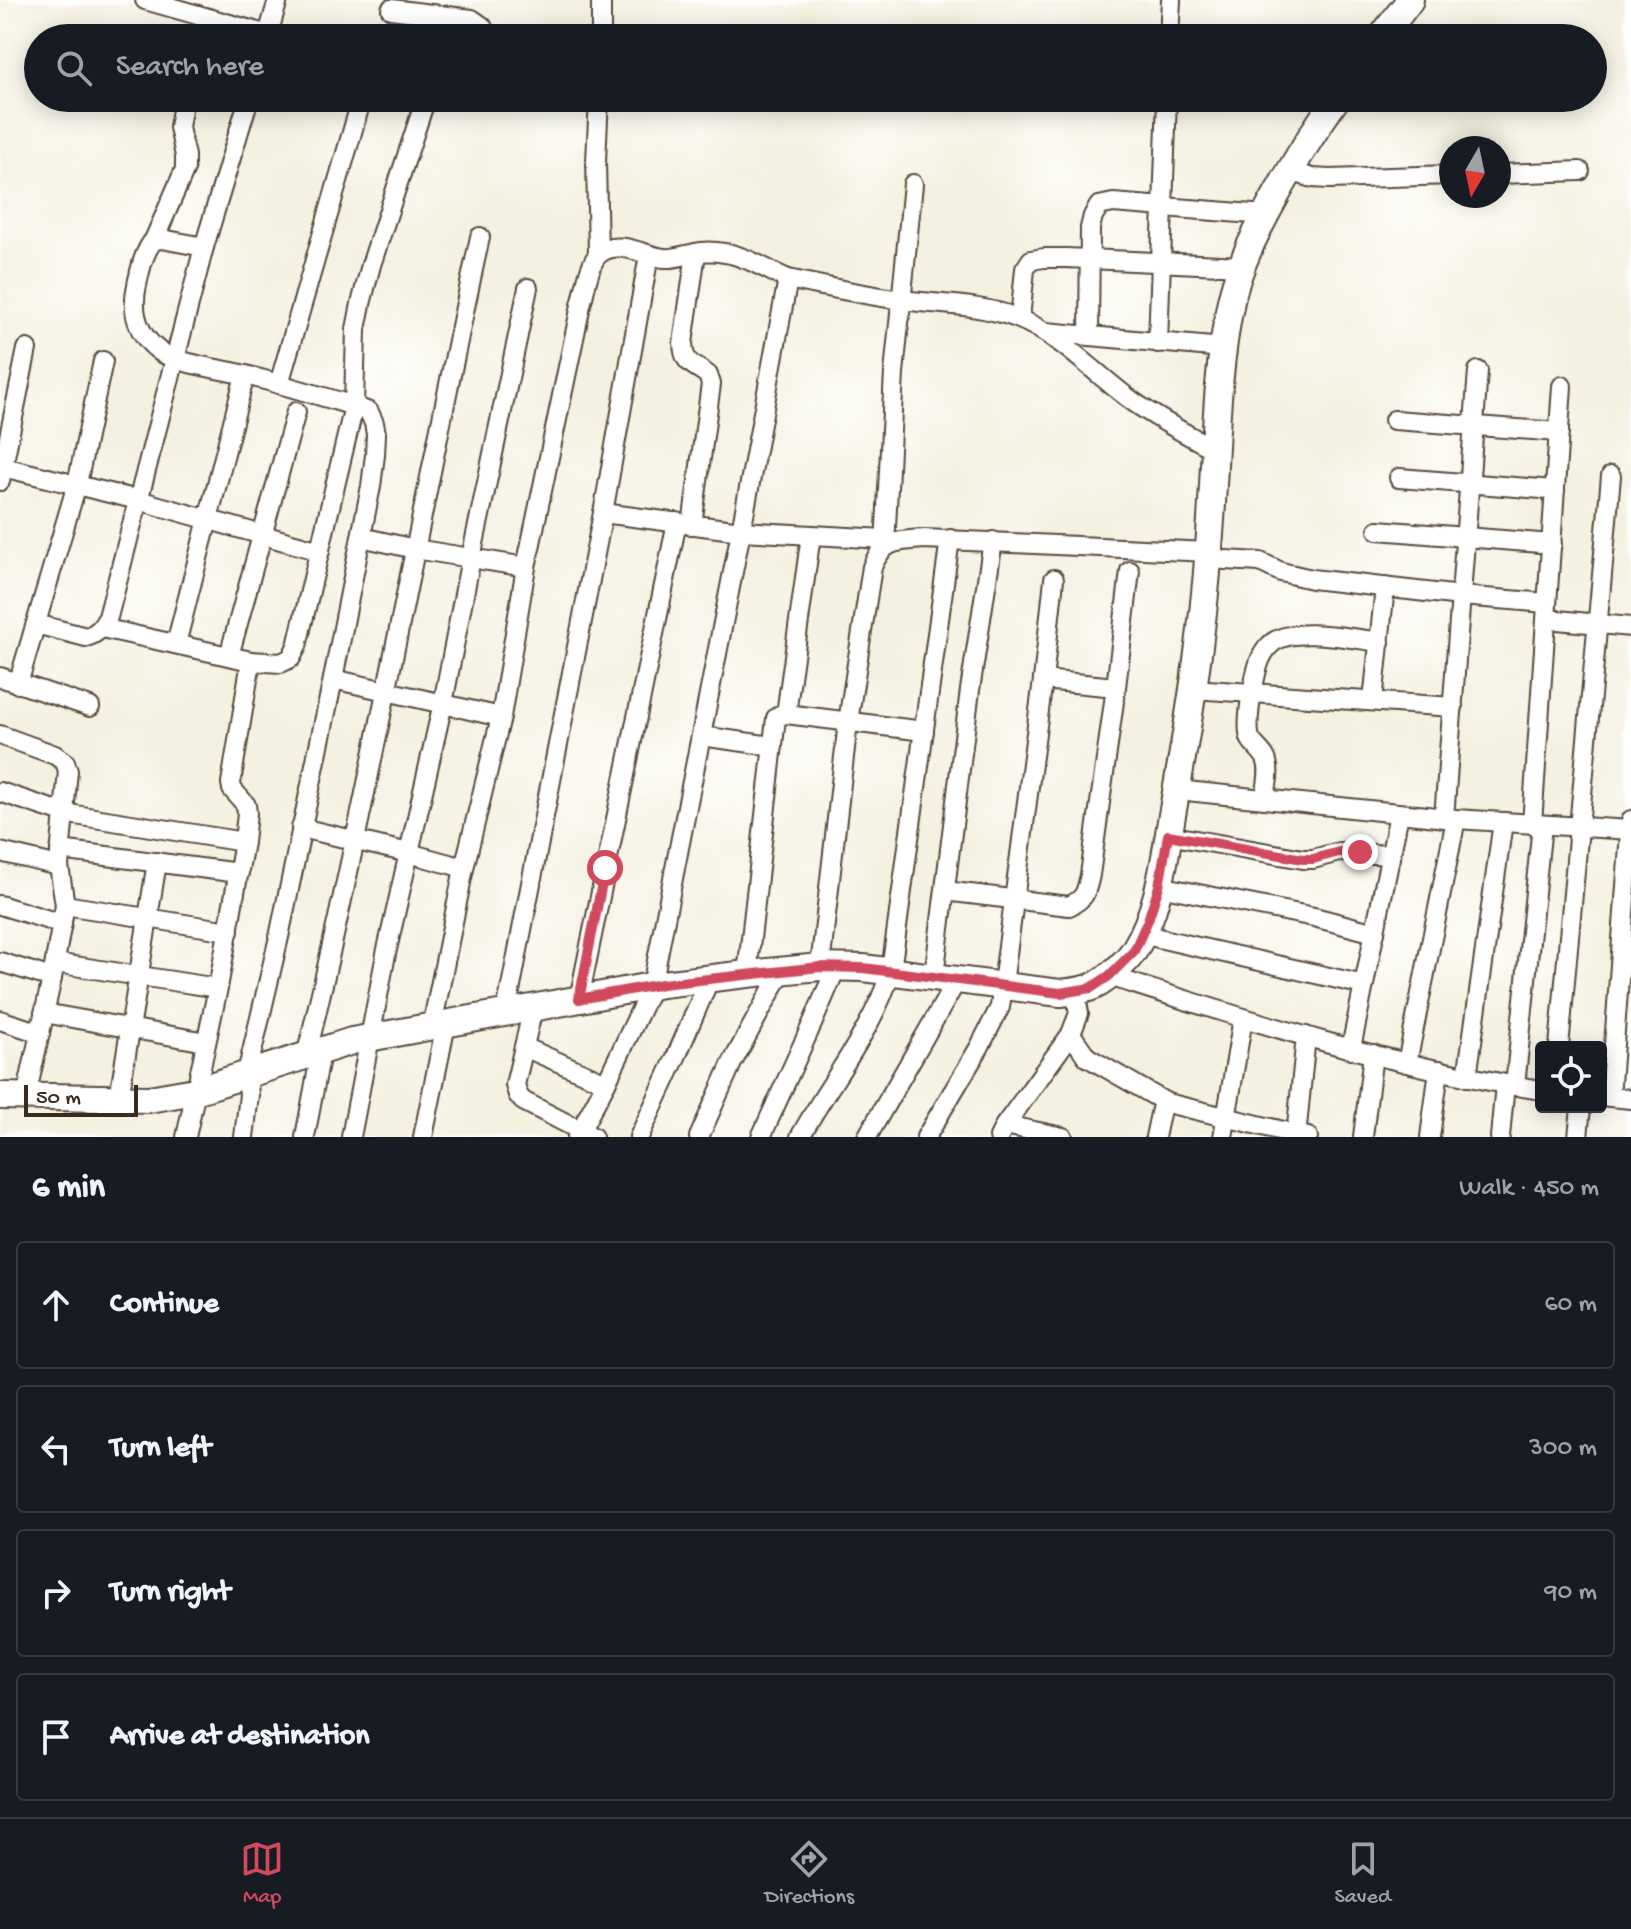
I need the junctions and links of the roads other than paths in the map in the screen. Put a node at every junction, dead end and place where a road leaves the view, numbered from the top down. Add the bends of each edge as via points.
1 (145, 0) edge
2 (278, 0) edge
3 (601, 0) edge
4 (1171, 0) edge
5 (1410, 0) edge
6 (391, 9) dead end
7 (202, 24) edge
8 (273, 24) edge
9 (479, 24) edge
10 (601, 24) edge
11 (1170, 24) edge
12 (1392, 24) edge
13 (182, 112) edge
14 (245, 112) edge
15 (358, 112) edge
16 (421, 112) edge
17 (598, 112) edge
18 (1166, 112) edge
19 (1327, 112) edge
20 (1290, 171) junction
21 (1580, 171) dead end
22 (1511, 174) edge
23 (1439, 175) edge
24 (913, 184) dead end
25 (1163, 206) junction
26 (1266, 215) junction
27 (480, 237) dead end
28 (154, 240) junction
29 (204, 247) junction
30 (696, 253) junction
31 (598, 254) junction
32 (649, 255) junction
33 (1089, 259) junction
34 (1161, 261) junction
35 (1243, 266) junction
36 (788, 279) junction
37 (528, 288) dead end
38 (901, 300) junction
39 (1020, 319) junction
40 (1043, 332) junction
41 (1089, 336) junction
42 (1158, 343) junction
43 (1223, 348) junction
44 (27, 349) dead end
45 (175, 359) junction
46 (103, 361) dead end
47 (1478, 371) dead end
48 (245, 375) junction
49 (279, 384) junction
50 (1562, 386) dead end
51 (354, 406) junction
52 (296, 412) dead end
53 (1394, 420) dead end
54 (1473, 425) junction
55 (1559, 432) junction
56 (1215, 450) junction
57 (2, 474) edge
58 (1611, 476) dead end
59 (1399, 478) dead end
60 (77, 484) junction
61 (1469, 484) junction
62 (1555, 490) junction
63 (138, 500) junction
64 (603, 513) junction
65 (208, 520) junction
66 (684, 523) junction
67 (1378, 530) dead end
68 (741, 531) junction
69 (261, 535) junction
70 (811, 535) junction
71 (361, 537) junction
72 (1465, 537) junction
73 (950, 539) junction
74 (993, 541) junction
75 (885, 542) junction
76 (1552, 544) junction
77 (415, 549) junction
78 (320, 551) junction
79 (1209, 555) junction
80 (471, 558) junction
81 (526, 567) junction
82 (1130, 571) dead end
83 (1054, 579) dead end
84 (1385, 587) junction
85 (1461, 596) junction
86 (1547, 611) junction
87 (1597, 623) junction
88 (36, 624) junction
89 (1631, 627) edge
90 (102, 628) junction
91 (1380, 642) junction
92 (176, 644) junction
93 (229, 656) junction
94 (251, 661) junction
95 (333, 679) junction
96 (1043, 680) junction
97 (9, 681) edge
98 (1116, 687) junction
99 (1193, 689) junction
100 (387, 691) junction
101 (1252, 693) junction
102 (1373, 701) junction
103 (443, 703) junction
104 (90, 707) dead end
105 (1453, 707) junction
106 (786, 714) junction
107 (501, 717) junction
108 (848, 722) junction
109 (924, 731) junction
110 (0, 735) edge
111 (701, 736) junction
112 (773, 746) junction
113 (1177, 790) junction
114 (0, 792) edge
115 (1265, 799) junction
116 (63, 813) junction
117 (1399, 814) junction
118 (1450, 818) junction
119 (1631, 820) edge
120 (1503, 822) junction
121 (1537, 825) junction
122 (1579, 827) junction
123 (301, 828) junction
124 (1630, 830) edge
125 (1168, 835) junction
126 (354, 840) junction
127 (244, 842) junction
128 (0, 852) edge
129 (409, 853) junction
130 (1390, 855) junction
131 (60, 858) junction
132 (157, 862) junction
133 (464, 868) junction
134 (239, 873) junction
135 (1159, 886) junction
136 (945, 891) junction
137 (1013, 900) junction
138 (0, 905) edge
139 (63, 914) junction
140 (148, 919) junction
141 (229, 931) junction
142 (1375, 933) junction
143 (1141, 934) junction
144 (0, 962) edge
145 (828, 967) junction
146 (53, 970) junction
147 (782, 971) junction
148 (891, 971) junction
149 (747, 974) junction
150 (138, 975) junction
151 (1109, 976) junction
152 (710, 978) junction
153 (945, 978) junction
154 (1364, 985) junction
155 (652, 986) junction
156 (1002, 986) junction
157 (218, 988) junction
158 (1075, 991) junction
159 (579, 999) junction
160 (533, 1008) junction
161 (506, 1012) junction
162 (44, 1013) junction
163 (1243, 1018) junction
164 (0, 1020) edge
165 (439, 1025) junction
166 (130, 1029) junction
167 (40, 1033) junction
168 (1071, 1034) junction
169 (1306, 1036) junction
170 (369, 1038) junction
171 (1560, 1041) edge
172 (206, 1042) junction
173 (524, 1047) junction
174 (1351, 1048) junction
175 (314, 1054) junction
176 (1373, 1054) junction
177 (1407, 1063) junction
178 (1439, 1070) junction
179 (247, 1073) junction
180 (1467, 1077) junction
181 (606, 1083) junction
182 (1510, 1085) junction
183 (1607, 1086) edge
184 (1535, 1089) edge
185 (195, 1091) junction
186 (13, 1096) edge
187 (1607, 1097) edge
188 (119, 1098) junction
189 (1631, 1099) edge
190 (1167, 1103) junction
191 (1580, 1113) edge
192 (1226, 1117) junction
193 (1002, 1131) edge
194 (583, 1135) edge
195 (1300, 1136) edge
196 (186, 1137) edge
197 (244, 1137) edge
198 (305, 1137) edge
199 (351, 1137) edge
200 (423, 1137) edge
201 (639, 1137) edge
202 (699, 1137) edge
203 (761, 1137) edge
204 (800, 1137) edge
205 (867, 1137) edge
206 (926, 1137) edge
207 (1063, 1137) edge
208 (1155, 1137) edge
209 (1223, 1137) edge
210 (1363, 1137) edge
211 (1430, 1137) edge
212 (1500, 1137) edge
213 (1578, 1137) edge

1 - 7 street
2 - 8 street
3 - 10 street
4 - 11 street
5 - 12 main road
6 - 9 street
13 - 28 street via 185,169
14 - 29 street
15 - 49 street
16 - 51 street via 361,304
17 - 31 street
18 - 25 street
19 - 20 main road
20 - 23 street via 1330,179
20 - 26 main road
21 - 22 street
24 - 38 street
25 - 26 street
25 - 33 street via 1099,206 1090,228
25 - 34 street
26 - 35 main road
27 - 77 street
28 - 29 street
28 - 45 street via 137,285 134,314 146,338
29 - 45 street
30 - 32 street via 673,259
30 - 36 street via 747,258
30 - 66 street via 683,354 711,384
31 - 32 street via 616,247
31 - 81 street via 581,305
32 - 64 street
33 - 34 street
33 - 39 street via 1031,260 1025,269
33 - 41 street
34 - 35 street
34 - 42 street
35 - 43 main road
36 - 38 street
36 - 68 street
37 - 80 street
38 - 39 street via 982,307
38 - 75 street
39 - 40 street
40 - 41 street
40 - 56 street via 1135,403
41 - 42 street
42 - 43 street
43 - 56 main road
44 - 57 street
45 - 48 street
45 - 63 street
46 - 60 street
47 - 54 street
48 - 49 street
48 - 65 street
49 - 51 street
50 - 55 street
51 - 71 street via 369,412 376,434
51 - 78 street
52 - 69 street
53 - 54 street
54 - 55 street
54 - 61 street
55 - 62 street
56 - 79 main road
57 - 60 street
58 - 87 street
59 - 61 street
60 - 63 street
60 - 88 street
61 - 62 street
61 - 72 street
62 - 76 street
63 - 65 street
63 - 90 street
64 - 66 street
64 - 161 street
65 - 69 street
65 - 92 street
66 - 68 street
66 - 159 street
67 - 72 street
68 - 70 street
68 - 111 street
69 - 78 street
69 - 93 street
70 - 75 street
70 - 106 street
71 - 77 street
71 - 95 street
72 - 76 street
72 - 85 street
73 - 74 street
73 - 75 street
73 - 109 street
74 - 79 street
74 - 136 street
75 - 108 street via 872,567
76 - 86 street
77 - 80 street
77 - 100 street
78 - 94 street via 291,658 281,663
79 - 84 street via 1260,562 1294,576
79 - 99 main road
80 - 81 street
80 - 103 street
81 - 107 street
82 - 98 street
83 - 96 street
84 - 85 street
84 - 91 street
85 - 86 street
85 - 105 street
86 - 87 street
86 - 121 street
87 - 89 street
87 - 122 street
88 - 90 street via 86,637
88 - 97 street
90 - 92 street
91 - 101 street via 1280,637 1262,657
91 - 102 street
92 - 93 street
93 - 94 street
94 - 127 street via 231,783 246,805
95 - 100 street
95 - 123 street
96 - 98 street
96 - 137 street
97 - 104 street
98 - 137 street via 1086,892 1069,906
99 - 101 street
99 - 113 main road
100 - 103 street
100 - 126 street
101 - 102 street
101 - 115 street via 1250,737 1268,763
102 - 105 street
103 - 107 street
103 - 129 street
105 - 118 street
106 - 108 street
106 - 112 street via 776,718
107 - 133 street
108 - 109 street
108 - 145 street
109 - 148 street
110 - 116 street via 65,762
111 - 112 street
111 - 155 street
112 - 149 street
113 - 115 street
113 - 125 main road
114 - 116 street
115 - 117 street
116 - 127 street
116 - 131 street
117 - 118 street
117 - 130 street
118 - 120 street
118 - 177 street
119 - 124 street
120 - 121 street
120 - 180 street
121 - 122 street
121 - 182 street
122 - 124 street
122 - 171 street
123 - 126 street
123 - 179 street
124 - 183 street
125 - 130 street via 1303,859 1339,852
125 - 135 main road
126 - 129 street
126 - 175 street
127 - 134 street
128 - 131 street
129 - 133 street
129 - 170 street
130 - 142 street
131 - 132 street
131 - 139 street
132 - 134 street
132 - 140 street
133 - 165 street
134 - 141 street
135 - 142 street
135 - 143 main road
136 - 137 street
136 - 153 street
137 - 156 street
138 - 139 street
139 - 140 street
139 - 146 street
140 - 141 street
140 - 150 street
141 - 157 street
142 - 154 street
143 - 151 main road via 1134,951
143 - 154 street
144 - 146 street
145 - 147 main road
145 - 148 main road
145 - 203 street via 813,1022
146 - 150 street
146 - 162 street
147 - 149 main road
147 - 202 street
148 - 153 main road
148 - 204 street via 865,1032
149 - 152 main road
150 - 157 street
150 - 166 street
151 - 158 main road
151 - 163 street
152 - 155 main road
152 - 201 street
153 - 156 main road
153 - 205 street
154 - 174 street
155 - 159 main road
155 - 181 street
156 - 158 main road
156 - 206 street via 998,1013
157 - 172 street
158 - 168 street via 1079,1013
159 - 160 main road
160 - 161 main road
160 - 173 street
161 - 165 main road
162 - 166 street
162 - 167 street
163 - 169 street
163 - 192 street
164 - 167 street
165 - 170 main road
165 - 200 street
166 - 172 street
166 - 188 street
167 - 186 street
168 - 190 street via 1087,1057
168 - 193 street
169 - 174 street
169 - 195 street
170 - 175 main road
170 - 199 street
172 - 185 street
173 - 181 street
173 - 194 street via 515,1085 518,1095
174 - 176 street
175 - 179 main road
175 - 198 street
176 - 177 street
176 - 210 street
177 - 178 street
178 - 180 street
178 - 211 street
179 - 185 main road
179 - 197 street
180 - 182 street
181 - 194 street
182 - 184 street
182 - 212 street
185 - 188 main road
185 - 196 street
186 - 188 main road
187 - 189 street
190 - 192 street
190 - 208 street
191 - 213 street
192 - 195 street
192 - 209 street
193 - 207 street

